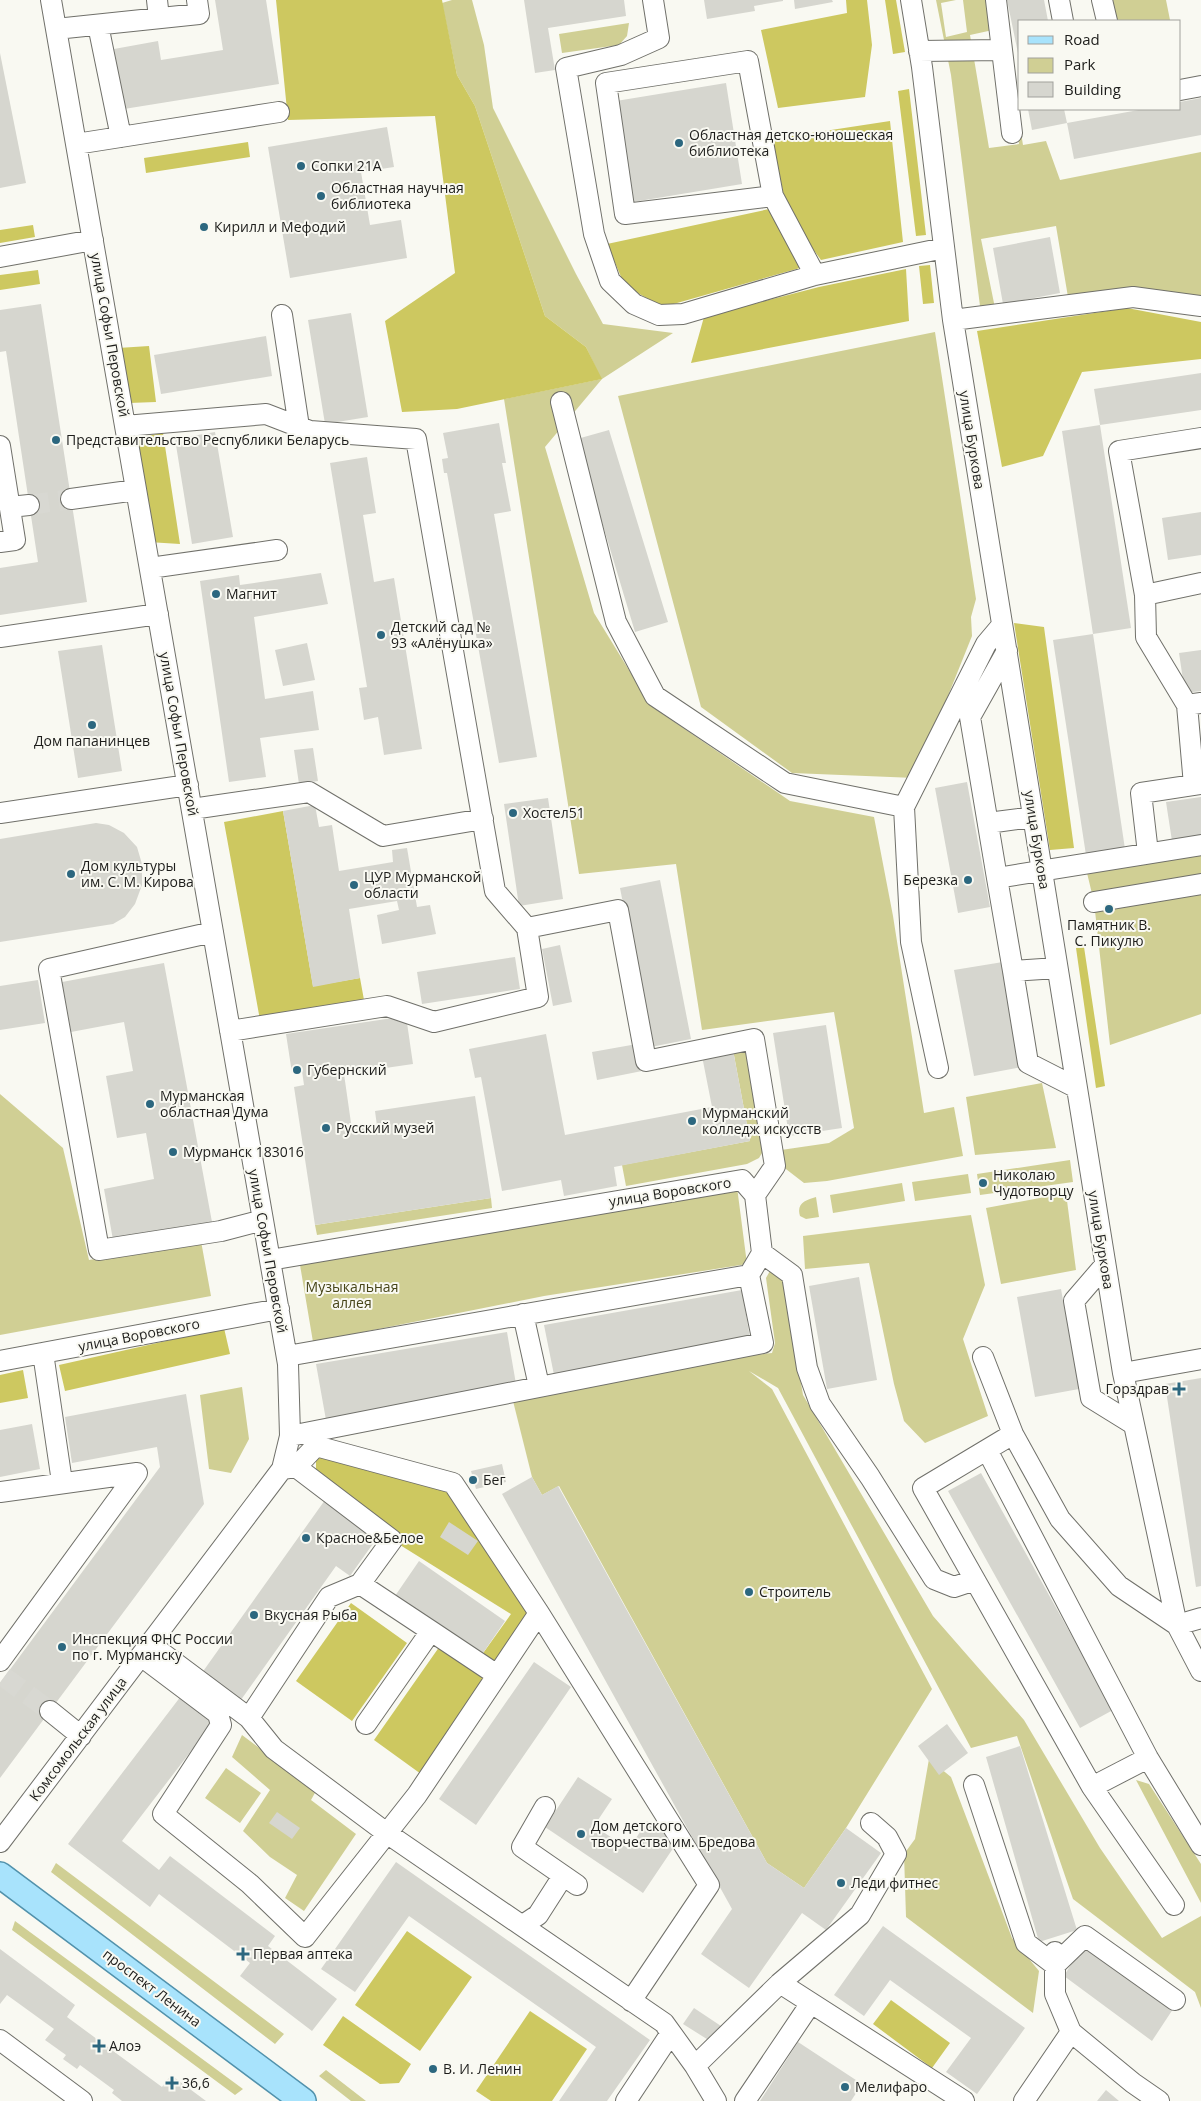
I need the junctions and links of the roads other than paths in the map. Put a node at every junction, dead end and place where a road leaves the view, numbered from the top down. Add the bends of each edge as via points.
1 (51, 0) edge
2 (197, 0) edge
3 (653, 0) edge
4 (996, 0) edge
5 (1059, 0) edge
6 (1102, 0) edge
7 (916, 1) edge
8 (158, 9) edge
9 (1063, 20) edge
10 (1107, 20) edge
11 (98, 25) junction
12 (56, 30) junction
13 (1002, 50) junction
14 (919, 51) junction
15 (1201, 86) edge
16 (1181, 90) edge
17 (279, 112) dead end
18 (1012, 133) dead end
19 (120, 137) junction
20 (76, 144) junction
21 (772, 196) junction
22 (93, 240) junction
23 (944, 248) junction
24 (0, 257) edge
25 (815, 275) junction
26 (1201, 306) edge
27 (282, 315) dead end
28 (953, 320) junction
29 (561, 402) dead end
30 (125, 426) junction
31 (299, 426) junction
32 (1201, 438) edge
33 (0, 446) edge
34 (136, 490) junction
35 (71, 499) tunnel mouth
36 (0, 542) edge
37 (277, 550) dead end
38 (150, 568) junction
39 (1201, 583) edge
40 (1145, 595) junction
41 (158, 614) junction
42 (1002, 625) junction
43 (0, 637) edge
44 (1007, 651) junction
45 (1194, 704) edge
46 (1197, 784) edge
47 (188, 785) junction
48 (904, 806) junction
49 (192, 809) junction
50 (0, 813) edge
51 (1033, 817) junction
52 (483, 819) junction
53 (988, 823) junction
54 (1201, 845) edge
55 (1148, 853) junction
56 (1042, 870) junction
57 (997, 878) junction
58 (1201, 884) edge
59 (1094, 902) dead end
60 (527, 928) junction
61 (213, 932) junction
62 (1057, 968) junction
63 (1013, 971) junction
64 (230, 1032) junction
65 (938, 1068) dead end
66 (1077, 1088) junction
67 (755, 1196) junction
68 (263, 1220) junction
69 (762, 1253) junction
70 (270, 1260) junction
71 (1105, 1265) junction
72 (749, 1275) junction
73 (278, 1309) junction
74 (523, 1314) junction
75 (43, 1353) junction
76 (287, 1356) junction
77 (983, 1357) dead end
78 (1201, 1359) edge
79 (0, 1361) edge
80 (1123, 1373) junction
81 (539, 1386) junction
82 (1133, 1424) junction
83 (1013, 1434) junction
84 (290, 1436) junction
85 (987, 1450) junction
86 (289, 1468) junction
87 (62, 1482) junction
88 (0, 1492) edge
89 (975, 1580) junction
90 (360, 1584) junction
91 (539, 1613) junction
92 (1201, 1618) edge
93 (1177, 1626) junction
94 (431, 1631) junction
95 (145, 1650) junction
96 (2, 1670) edge
97 (1201, 1671) edge
98 (497, 1675) junction
99 (50, 1711) tunnel mouth
100 (249, 1718) junction
101 (366, 1724) dead end
102 (80, 1736) junction
103 (1148, 1758) junction
104 (974, 1785) dead end
105 (1092, 1787) junction
106 (545, 1808) dead end
107 (871, 1824) dead end
108 (388, 1834) junction
109 (0, 1842) edge
110 (1201, 1845) edge
111 (0, 1875) edge
112 (1174, 1905) dead end
113 (523, 1925) junction
114 (1055, 1959) junction
115 (780, 1983) junction
116 (1175, 2000) dead end
117 (631, 2001) junction
118 (811, 2003) junction
119 (1071, 2032) junction
120 (671, 2033) junction
121 (0, 2040) edge
122 (695, 2066) junction
123 (296, 2099) edge
124 (82, 2101) edge
125 (626, 2101) edge
126 (716, 2101) edge
127 (745, 2101) edge
128 (964, 2101) edge
129 (1024, 2101) edge
130 (1159, 2101) edge

1 - 12 street, улица Софьи Перовской
2 - 8 street via 199,14
3 - 25 street via 659,38 621,55 566,68 594,234 610,281 634,304 659,315 683,314
4 - 13 street
5 - 9 street
6 - 10 street
7 - 14 street, улица Буркова
8 - 11 street
11 - 12 street
11 - 19 street
12 - 20 street, улица Софьи Перовской
13 - 14 street
13 - 18 street
14 - 23 street, улица Буркова
15 - 16 street
17 - 19 street
19 - 20 street
20 - 22 street, улица Софьи Перовской
21 - 21 street via 748,61 606,83 625,214
21 - 25 street
22 - 24 street
22 - 30 street, улица Софьи Перовской
23 - 25 street
23 - 28 street, улица Буркова
26 - 28 street via 1133,297
27 - 31 street
28 - 42 street, улица Буркова
29 - 48 street via 616,622 655,696 785,783
30 - 31 street via 266,414
30 - 34 street, улица Софьи Перовской
31 - 52 street via 310,431 416,439
32 - 40 street via 1119,451
33 - 36 street via 20,506 15,540
34 - 35 street
34 - 38 street, улица Софьи Перовской
37 - 38 street
38 - 41 street, улица Софьи Перовской
39 - 40 street
40 - 45 street via 1146,637
41 - 43 street
41 - 47 street, улица Софьи Перовской
42 - 44 street, улица Буркова
42 - 48 street via 986,644
44 - 51 street, улица Буркова
44 - 53 street via 970,718
45 - 46 street
46 - 55 street via 1141,793
47 - 49 street, улица Софьи Перовской
47 - 50 street
48 - 65 street via 911,942
49 - 52 street via 309,792 383,836
49 - 61 street, улица Софьи Перовской
51 - 53 street
51 - 56 street, улица Буркова
52 - 60 street via 495,890
53 - 57 street
54 - 55 street
55 - 56 street
56 - 57 street
56 - 62 street, улица Буркова
57 - 63 street
58 - 59 street
60 - 64 street via 538,997 434,1022 387,1006
60 - 67 street via 618,910 646,1061 754,1039 775,1166
61 - 64 street, улица Софьи Перовской
61 - 68 street via 48,968 99,1250 221,1231
62 - 63 street
62 - 66 street, улица Буркова
63 - 66 street via 1028,1063
64 - 68 street, улица Софьи Перовской
66 - 71 street, улица Буркова
67 - 69 street
67 - 70 street, улица Воровского via 742,1180
68 - 70 street, улица Софьи Перовской
69 - 72 street
69 - 89 street via 792,1275 807,1368 820,1404 934,1579 954,1588
70 - 73 street, улица Софьи Перовской
71 - 80 street, улица Буркова
71 - 82 street via 1074,1301 1091,1398
72 - 74 street
72 - 81 street via 763,1343
73 - 75 street, улица Воровского
73 - 76 street, улица Софьи Перовской
74 - 76 street
74 - 81 street
75 - 79 street, улица Воровского
75 - 87 street
76 - 84 street, улица Софьи Перовской
77 - 83 street
78 - 80 street
80 - 82 street, улица Буркова
81 - 84 street
82 - 93 street, улица Буркова
83 - 85 street
83 - 93 street via 1060,1519 1119,1586
84 - 86 street, улица Софьи Перовской
85 - 89 street via 923,1488
85 - 103 street
86 - 90 street via 392,1540
86 - 91 street, Комсомольская улица via 316,1446 453,1483
86 - 95 street, Комсомольская улица
87 - 88 street
87 - 96 street via 137,1473
89 - 105 street
90 - 94 street
90 - 100 street via 329,1597
91 - 98 street
91 - 117 street via 709,1885
92 - 93 street
93 - 97 street, улица Буркова
94 - 98 street
94 - 101 street
95 - 100 street
95 - 102 street, Комсомольская улица
95 - 108 street via 218,1714 221,1725 163,1814 250,1884 305,1938
98 - 108 street
99 - 102 street
100 - 108 street via 274,1749
102 - 109 street, Комсомольская улица
103 - 105 street
103 - 110 street
104 - 114 street via 1026,1943
105 - 112 street
106 - 113 street via 522,1847 570,1880 538,1915
107 - 115 street via 887,1837 896,1854 860,1915
108 - 113 street
111 - 123 main road, проспект Ленина
113 - 117 street
114 - 116 street via 1085,1936
114 - 119 street via 1055,1994
115 - 118 street
115 - 122 street
117 - 120 street via 664,2023
118 - 127 street
118 - 128 street
119 - 129 street
119 - 130 street
120 - 122 street
120 - 125 street
121 - 124 street
122 - 126 street

